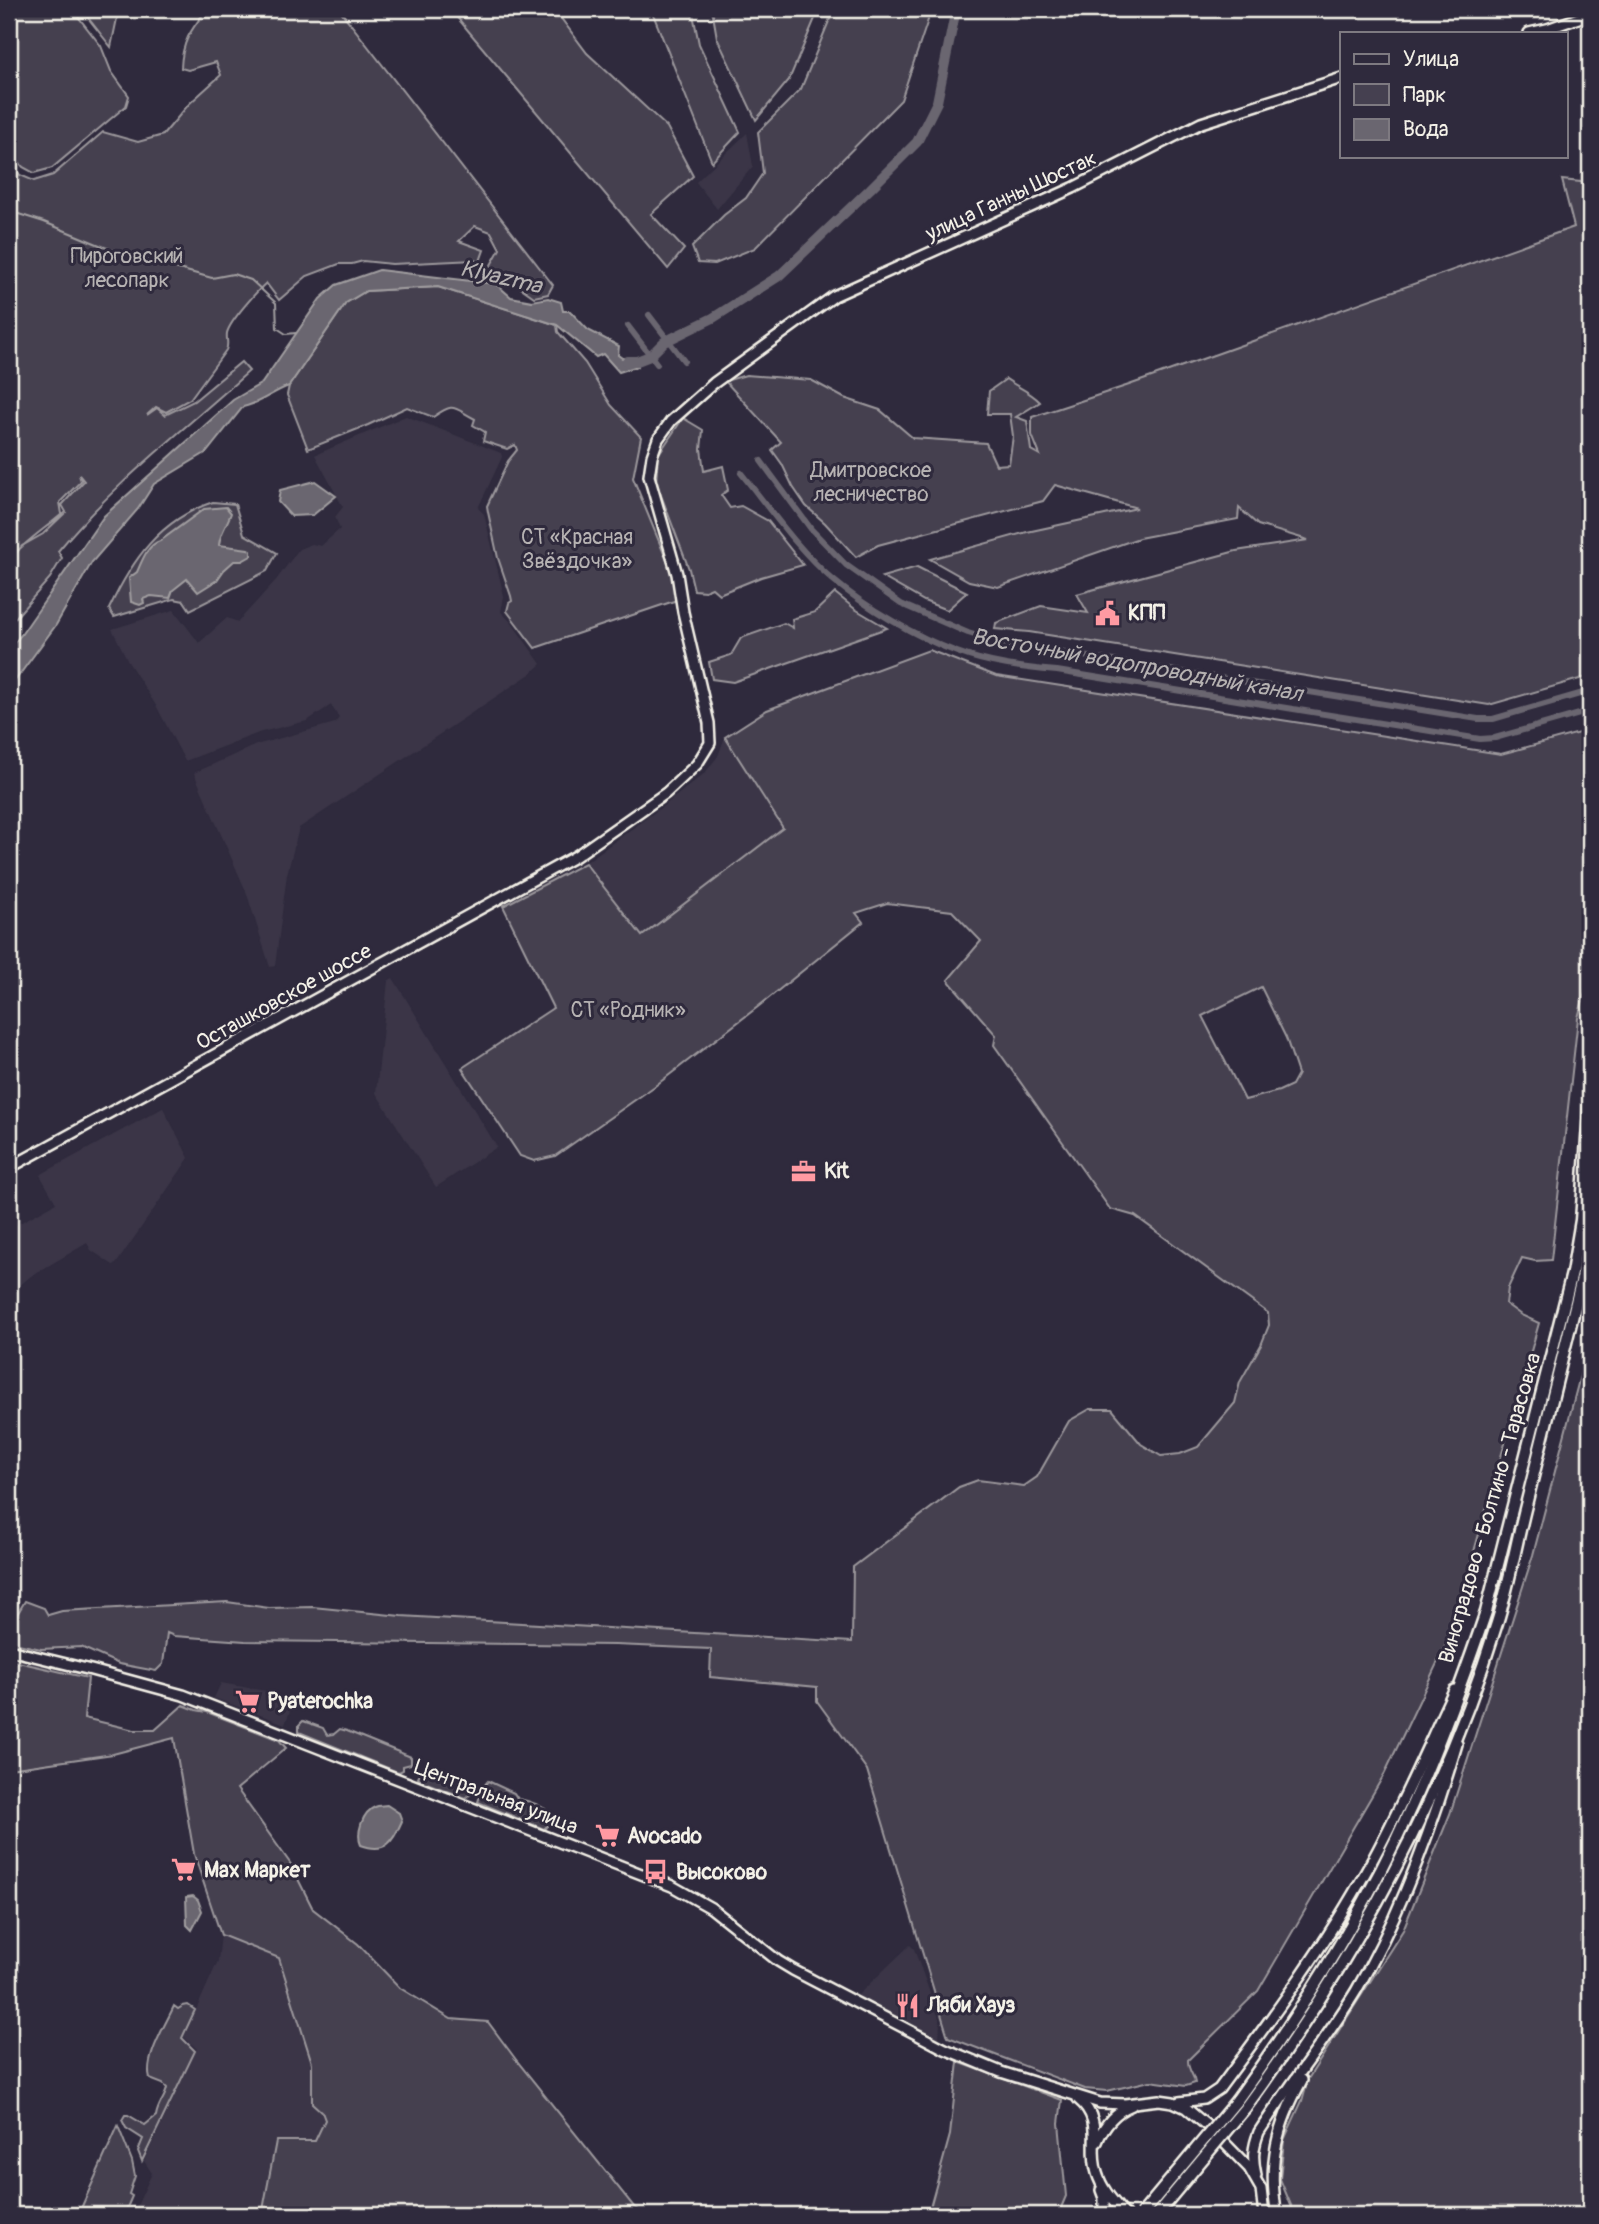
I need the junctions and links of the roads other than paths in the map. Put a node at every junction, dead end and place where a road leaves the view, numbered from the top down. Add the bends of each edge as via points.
1 (1590, 13) edge
2 (1532, 32) edge
3 (1340, 80) edge
4 (576, 856) joint
5 (1590, 1098) edge
6 (9, 1168) edge
7 (1590, 1221) edge
8 (9, 1650) edge
9 (1472, 1654) junction
10 (1470, 1700) junction
11 (1318, 2051) junction
12 (1071, 2094) junction
13 (1173, 2102) junction
14 (1136, 2103) junction
15 (1095, 2153) junction
16 (1096, 2171) junction
17 (1257, 2180) junction
18 (1264, 2213) edge
19 (1104, 2215) edge
20 (1125, 2215) edge
21 (1141, 2215) edge
22 (1156, 2215) edge
23 (1277, 2215) edge

1 - 2 main road
3 - 4 main road, улица Ганны Шостак via 1201,123 1073,188 834,296 714,383 671,422 658,439 649,476 677,574 710,743 697,764 666,793
4 - 6 main road, Осташковское шоссе
5 - 9 main road, Виноградово - Болтино - Тарасовка via 1581,1220 1572,1273
7 - 10 main road, Виноградово - Болтино - Тарасовка via 1583,1274 1504,1595
8 - 12 main road, Центральная улица via 183,1695 672,1886 711,1908 778,1961 929,2041 1001,2072
9 - 13 main road, Центральная улица via 1343,1911 1219,2089 1204,2099
9 - 21 main road, Виноградово - Болтино - Тарасовка, bridge via 1428,1768 1367,1896 1321,1975 1237,2100
10 - 11 main road via 1442,1795 1395,1916
10 - 22 main road, Виноградово - Болтино - Тарасовка, bridge via 1422,1813 1330,1984 1245,2108
11 - 17 main road via 1259,2132 1253,2145
11 - 23 main road via 1286,2109 1274,2156 1272,2192
12 - 14 main road, Центральная улица via 1100,2103
12 - 15 main road via 1093,2121
13 - 14 main road, Центральная улица
13 - 17 main road via 1198,2116
14 - 15 main road via 1105,2125
15 - 16 main road
16 - 19 main road
16 - 20 main road via 1108,2196
17 - 18 main road

